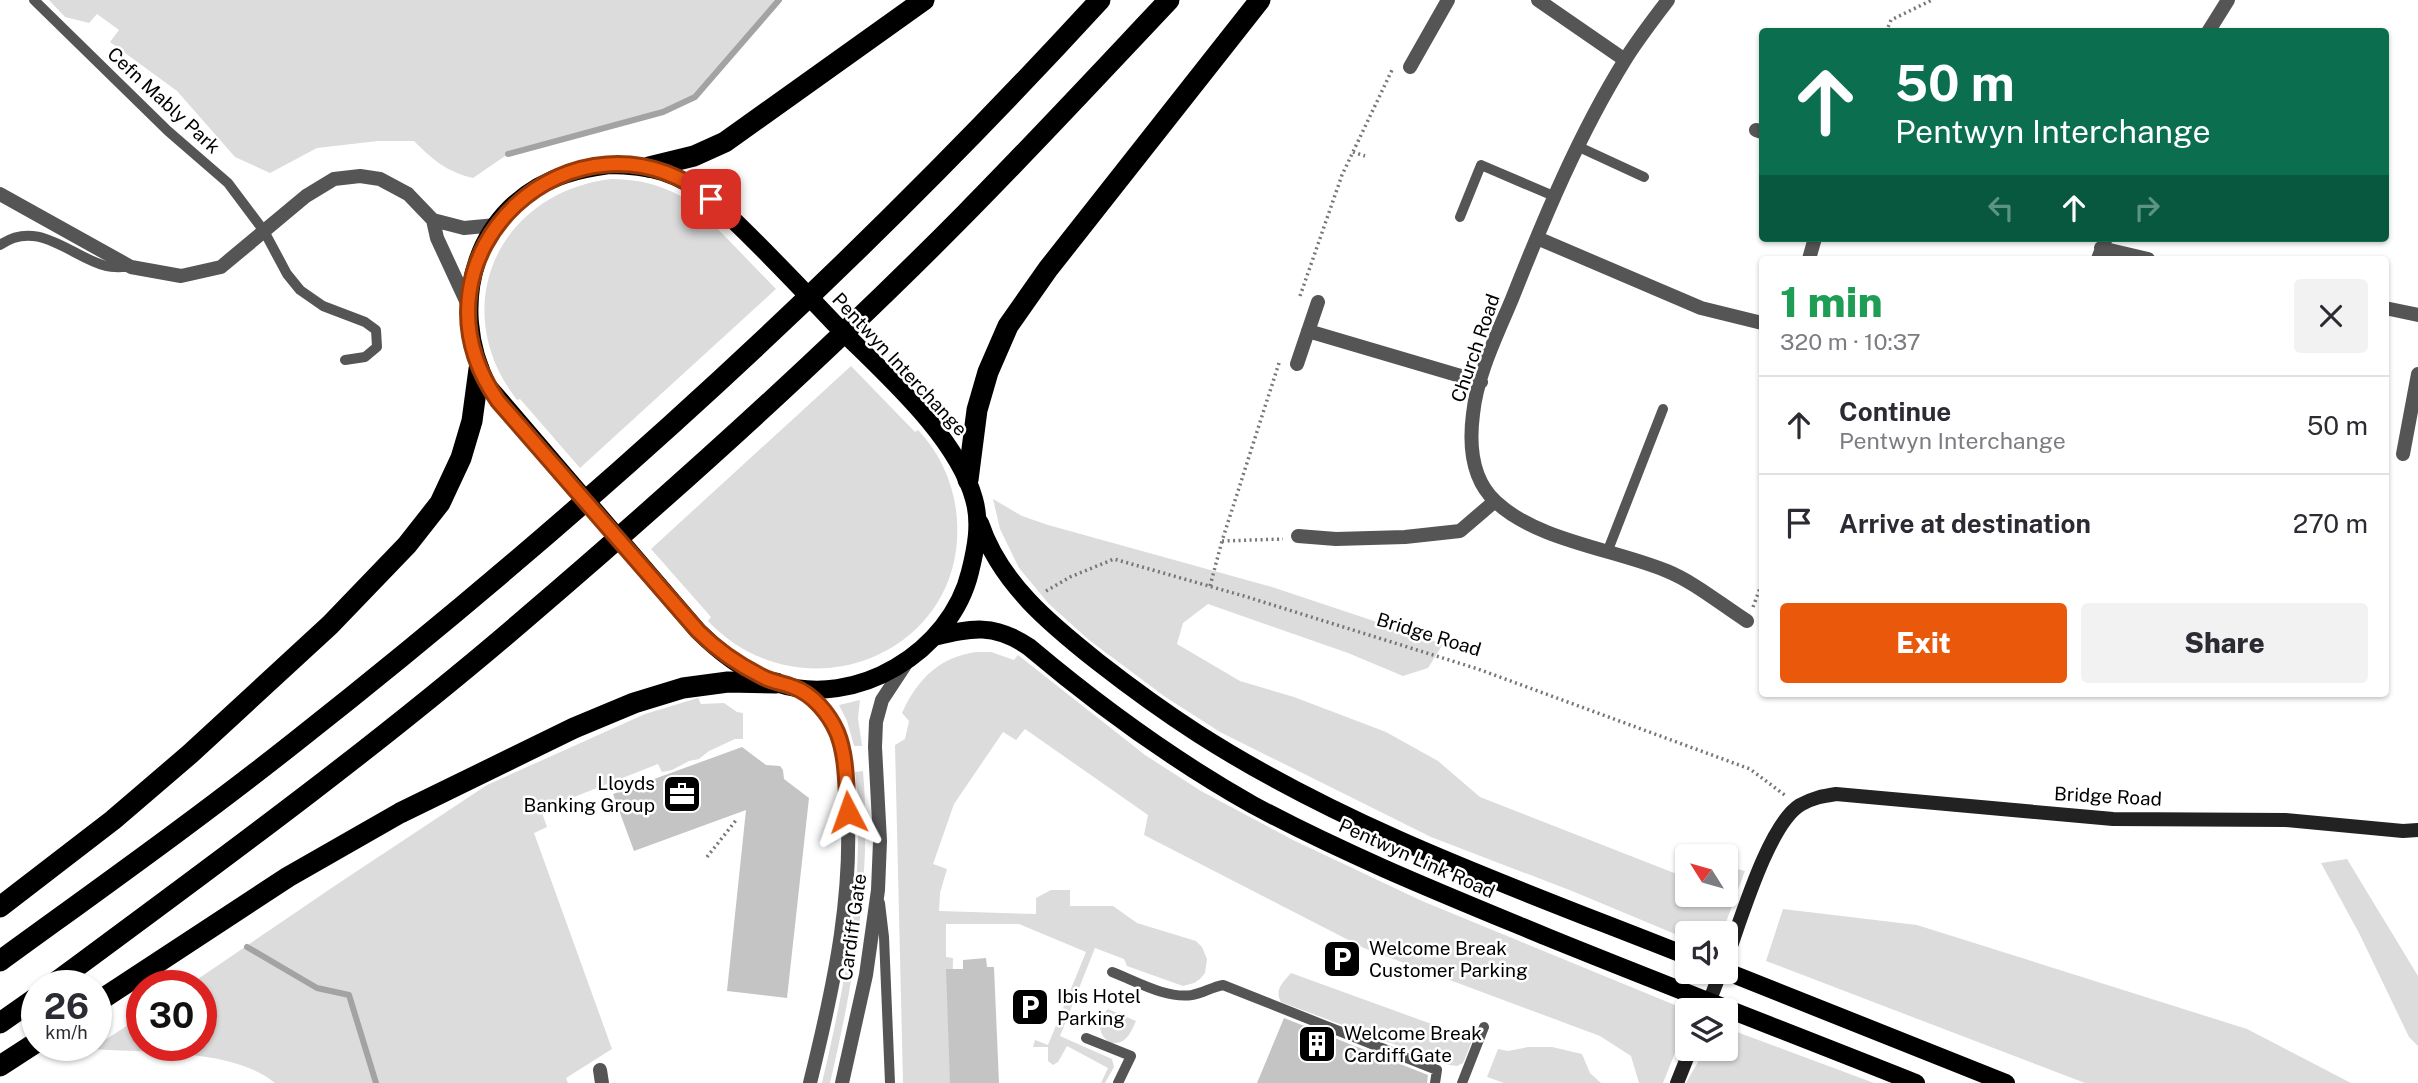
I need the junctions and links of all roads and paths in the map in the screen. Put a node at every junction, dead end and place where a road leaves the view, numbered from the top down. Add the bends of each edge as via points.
1 (34, 0) edge
2 (924, 0) edge
3 (1100, 0) edge
4 (1169, 0) edge
5 (1260, 0) edge
6 (1448, 0) edge
7 (1538, 0) edge
8 (1668, 0) edge
9 (1932, 0) edge
10 (2228, 0) edge
11 (1888, 28) edge
12 (2210, 28) edge
13 (1625, 60) junction
14 (1410, 67) dead end
15 (1578, 147) junction
16 (1353, 152) dead end
17 (1365, 156) dead end
18 (649, 167) junction
19 (1644, 177) dead end
20 (0, 194) edge
21 (1556, 197) junction
22 (1460, 217) dead end
23 (433, 219) junction
24 (496, 226) junction
25 (264, 231) junction
26 (1537, 238) junction
27 (0, 245) edge
28 (2102, 248) edge
29 (2135, 256) edge
30 (131, 267) junction
31 (1318, 302) dead end
32 (468, 305) junction
33 (2389, 309) edge
34 (2418, 315) edge
35 (1759, 322) edge
36 (1308, 331) junction
37 (345, 360) dead end
38 (1297, 364) dead end
39 (479, 369) junction
40 (2418, 374) edge
41 (1480, 382) junction
42 (1663, 409) dead end
43 (2403, 454) dead end
44 (968, 480) junction
45 (1495, 501) junction
46 (978, 517) junction
47 (1298, 536) dead end
48 (1222, 541) dead end
49 (1608, 550) junction
50 (1210, 586) junction
51 (1759, 591) edge
52 (1038, 596) dead end
53 (1747, 621) joint
54 (934, 637) junction
55 (909, 658) junction
56 (786, 685) junction
57 (1798, 806) junction
58 (737, 819) dead end
59 (2418, 830) edge
60 (707, 858) dead end
61 (878, 890) junction
62 (0, 907) edge
63 (1738, 928) edge
64 (1675, 951) edge
65 (0, 961) edge
66 (72, 970) edge
67 (1112, 972) dead end
68 (1738, 977) edge
69 (112, 993) edge
70 (21, 1008) edge
71 (0, 1023) edge
72 (1484, 1027) dead end
73 (1086, 1038) dead end
74 (21, 1052) edge
75 (1686, 1061) edge
76 (0, 1066) edge
77 (810, 1083) edge
78 (842, 1083) edge
79 (890, 1083) edge
80 (1118, 1083) edge
81 (1435, 1083) edge
82 (1462, 1083) edge
83 (1677, 1083) edge
84 (1916, 1083) edge
85 (2006, 1083) edge

1 - 25 lane, Cefn Mably Park via 228,183
2 - 18 highway via 725,142 694,156
3 - 65 highway via 877,230 597,491 295,742
4 - 66 highway via 937,241 800,373 597,556 302,800
5 - 44 highway via 1008,326 977,410
6 - 14 street
7 - 13 street
8 - 13 street, Church Road
9 - 11 path via 1891,20
10 - 12 street
13 - 15 street, Church Road
15 - 19 lane
15 - 21 street, Church Road
16 - 17 path
18 - 24 main road, Pentwyn Interchange via 609,165 566,174 533,190
18 - 44 main road, Pentwyn Interchange via 689,183 723,210 928,420
20 - 30 street
21 - 22 lane via 1481,166
21 - 26 street, Church Road
23 - 24 street via 464,228
23 - 25 street via 398,187 360,176 334,179
23 - 32 street
24 - 32 main road, Pentwyn Interchange via 476,265
25 - 30 street via 221,267 181,276
25 - 37 lane, Cefn Mably Park via 300,290 376,330 377,347 365,356
26 - 35 street via 1701,308
26 - 41 street, Church Road
27 - 30 lane via 31,235 57,242 107,267
28 - 29 street
31 - 36 street
32 - 39 main road, Pentwyn Interchange via 469,332
33 - 34 street
36 - 38 street
36 - 41 street
39 - 56 main road, Pentwyn Interchange via 507,411 698,631 728,656
39 - 62 highway via 461,458 440,503 407,545 330,625 190,754
40 - 43 street
41 - 45 street, Church Road via 1473,413 1473,455 1479,481
42 - 49 lane
44 - 46 main road, Pentwyn Interchange
45 - 47 street via 1460,531 1405,537
45 - 49 street, Church Road via 1539,530
46 - 54 main road, Pentwyn Interchange via 966,586
46 - 64 main road, Pentwyn Link Road via 999,565 1029,602 1099,663 1197,733 1271,777 1419,848
48 - 50 path
49 - 53 street, Church Road via 1669,572
50 - 52 path, Bridge Road via 1114,559
50 - 57 path, Bridge Road via 1478,669 1750,769
51 - 53 path
54 - 55 main road, Pentwyn Interchange
54 - 84 main road, Pentwyn Link Road via 981,628 1012,636 1124,723 1253,804 1398,875
55 - 56 main road, Pentwyn Interchange via 885,674 855,684 819,689
55 - 61 street, Cardiff Gate via 882,700 876,722
56 - 69 highway via 728,682 683,688 574,728 400,813 299,870
56 - 77 street, Cardiff Gate via 823,708 838,734 848,812 844,906
57 - 59 main road, Bridge Road via 1836,794 2113,818 2285,820
57 - 63 main road via 1770,844
58 - 60 path
61 - 78 street, Cardiff Gate via 866,975
61 - 79 lane
67 - 81 lane via 1182,996 1223,985 1437,1070
68 - 85 main road
70 - 71 highway
72 - 82 lane
73 - 80 lane via 1131,1056
74 - 76 highway
75 - 83 main road

